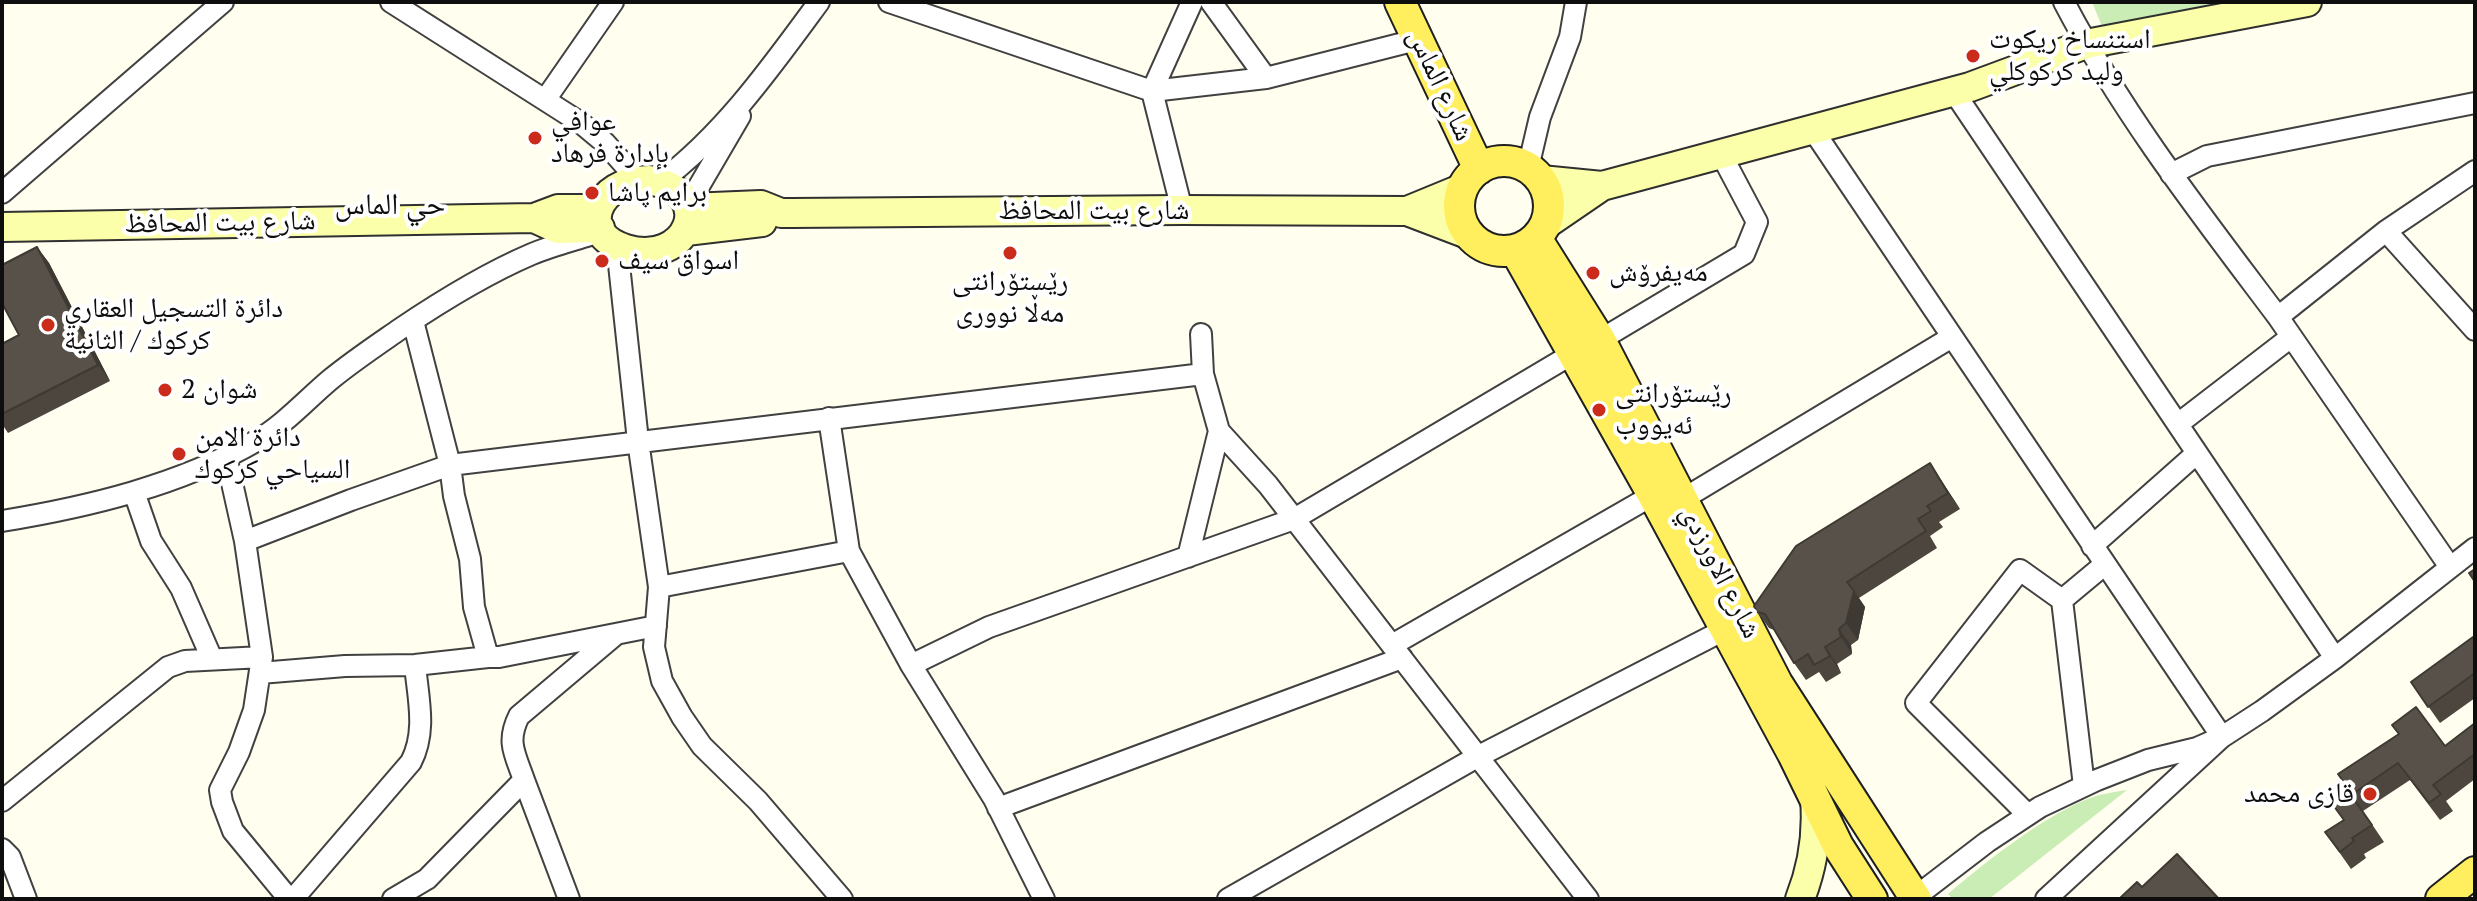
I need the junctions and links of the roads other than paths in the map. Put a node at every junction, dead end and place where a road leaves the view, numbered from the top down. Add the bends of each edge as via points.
1 (223, 2) edge
2 (391, 2) edge
3 (613, 2) edge
4 (819, 2) edge
5 (889, 2) edge
6 (1192, 2) edge
7 (1211, 2) edge
8 (1400, 2) edge
9 (1576, 2) edge
10 (2064, 2) edge
11 (2307, 2) edge
12 (422, 9) edge
13 (1420, 39) junction
14 (2086, 44) junction
15 (1266, 78) junction
16 (1152, 91) junction
17 (1954, 92) junction
18 (749, 98) junction
19 (545, 100) junction
20 (2475, 103) edge
21 (1813, 130) junction
22 (1721, 154) junction
23 (2475, 171) edge
24 (1534, 174) junction
25 (2171, 174) junction
26 (1471, 178) junction
27 (649, 181) junction
28 (1602, 186) junction
29 (2, 193) edge
30 (1182, 210) junction
31 (1407, 211) junction
32 (688, 215) junction
33 (2, 227) edge
34 (604, 228) junction
35 (2386, 231) junction
36 (1470, 235) junction
37 (1532, 238) junction
38 (2278, 317) junction
39 (413, 321) junction
40 (2475, 330) edge
41 (1201, 334) dead end
42 (1952, 337) junction
43 (2291, 337) junction
44 (1587, 346) junction
45 (1203, 374) junction
46 (829, 418) junction
47 (2178, 424) junction
48 (1219, 431) junction
49 (638, 441) junction
50 (2197, 453) junction
51 (226, 456) junction
52 (450, 465) junction
53 (134, 492) junction
54 (1653, 495) junction
55 (1683, 499) junction
56 (1294, 519) junction
57 (2, 521) edge
58 (245, 541) junction
59 (2092, 546) junction
60 (2475, 548) edge
61 (849, 551) junction
62 (1188, 557) junction
63 (2104, 565) junction
64 (2450, 567) junction
65 (659, 587) junction
66 (2062, 600) junction
67 (656, 626) junction
68 (1724, 630) junction
69 (618, 633) junction
70 (1397, 652) junction
71 (488, 657) junction
72 (2335, 658) junction
73 (212, 659) junction
74 (261, 665) junction
75 (415, 665) junction
76 (911, 665) junction
77 (2222, 737) junction
78 (1477, 757) junction
79 (524, 780) junction
80 (2084, 786) junction
81 (1815, 795) junction
82 (2, 801) edge
83 (998, 808) junction
84 (2028, 815) junction
85 (2, 849) edge
86 (2475, 872) edge
87 (1915, 898) edge
88 (26, 899) edge
89 (291, 899) edge
90 (393, 899) edge
91 (569, 899) edge
92 (842, 899) edge
93 (1044, 899) edge
94 (1228, 899) edge
95 (1588, 899) edge
96 (1800, 899) edge
97 (1872, 899) edge
98 (2046, 899) edge
99 (2441, 899) edge

1 - 29 street
2 - 12 street
3 - 19 street
4 - 18 street
5 - 16 street
6 - 16 street
7 - 15 street
8 - 13 main road, شارع الماس
9 - 24 street via 1570,37 1540,117
10 - 14 street
11 - 14 main road
12 - 19 street
13 - 15 street
13 - 26 main road, شارع الماس
14 - 17 main road
14 - 25 street
15 - 16 street
16 - 30 street
17 - 21 main road
17 - 47 street
18 - 27 street via 684,162
18 - 32 street
19 - 27 street
20 - 25 street via 2207,156
21 - 22 main road
21 - 42 street
22 - 28 main road
22 - 44 street via 1757,222 1744,254
23 - 35 street
24 - 26 main road via 1518,164 1498,162
24 - 28 main road
24 - 37 main road via 1549,207
25 - 38 street
26 - 31 main road, شارع بيت المحافظ
26 - 36 main road via 1460,200
27 - 32 main road via 679,192
27 - 34 main road via 604,197
28 - 37 main road
30 - 31 main road, شارع بيت المحافظ
30 - 32 main road, شارع بيت المحافظ via 781,213 764,221
31 - 36 main road, شارع بيت المحافظ
32 - 34 main road, شارع بيت المحافظ via 675,243 661,250 638,252
33 - 34 main road, شارع بيت المحافظ via 534,218 558,209
34 - 39 street via 484,276
34 - 49 street
35 - 38 street
35 - 40 street
36 - 37 main road via 1490,249
37 - 44 main road, شارع الاورزدي
38 - 43 street
39 - 51 street via 331,379 259,440
39 - 52 street
41 - 45 street
42 - 55 street
42 - 59 street
43 - 47 street
43 - 64 street
44 - 54 main road, شارع الاورزدي
44 - 55 main road, شارع الاورزدي
44 - 56 street
45 - 46 street
45 - 48 street
46 - 49 street
46 - 61 street
47 - 50 street
48 - 56 street
48 - 62 street
49 - 52 street
49 - 65 street
50 - 59 street
50 - 72 street
51 - 53 street
51 - 58 street
52 - 58 street
52 - 71 street via 470,559 474,607
53 - 57 street
53 - 73 street via 151,541 181,588
54 - 68 main road, شارع الاورزدي
54 - 70 street
55 - 87 main road, شارع الاورزدي via 1777,683
56 - 62 street
56 - 70 street
58 - 74 street
59 - 63 street
60 - 64 street
61 - 65 street
61 - 76 street
62 - 76 street via 989,627
63 - 66 street
63 - 77 street
64 - 72 street
65 - 67 street
66 - 80 street
66 - 84 street via 2020,570 1916,703
67 - 69 street
67 - 92 street via 654,647 662,681 682,717 702,746 758,801
68 - 78 street
68 - 81 main road, شارع الاورزدي
69 - 71 street
69 - 79 street via 519,716 511,745
70 - 78 street
70 - 83 street
71 - 75 street
72 - 77 street
73 - 74 street
73 - 82 street via 168,667
74 - 75 street
74 - 89 street via 254,710 220,790 233,831
75 - 89 street via 421,733 411,762
76 - 83 street
77 - 80 street
77 - 98 street
78 - 94 street
78 - 95 street
79 - 90 street via 427,879
79 - 91 street
80 - 84 street
81 - 96 main road via 1815,849
81 - 97 main road, شارع الاورزدي via 1838,846
83 - 93 street
84 - 87 street
85 - 88 street
86 - 99 main road

